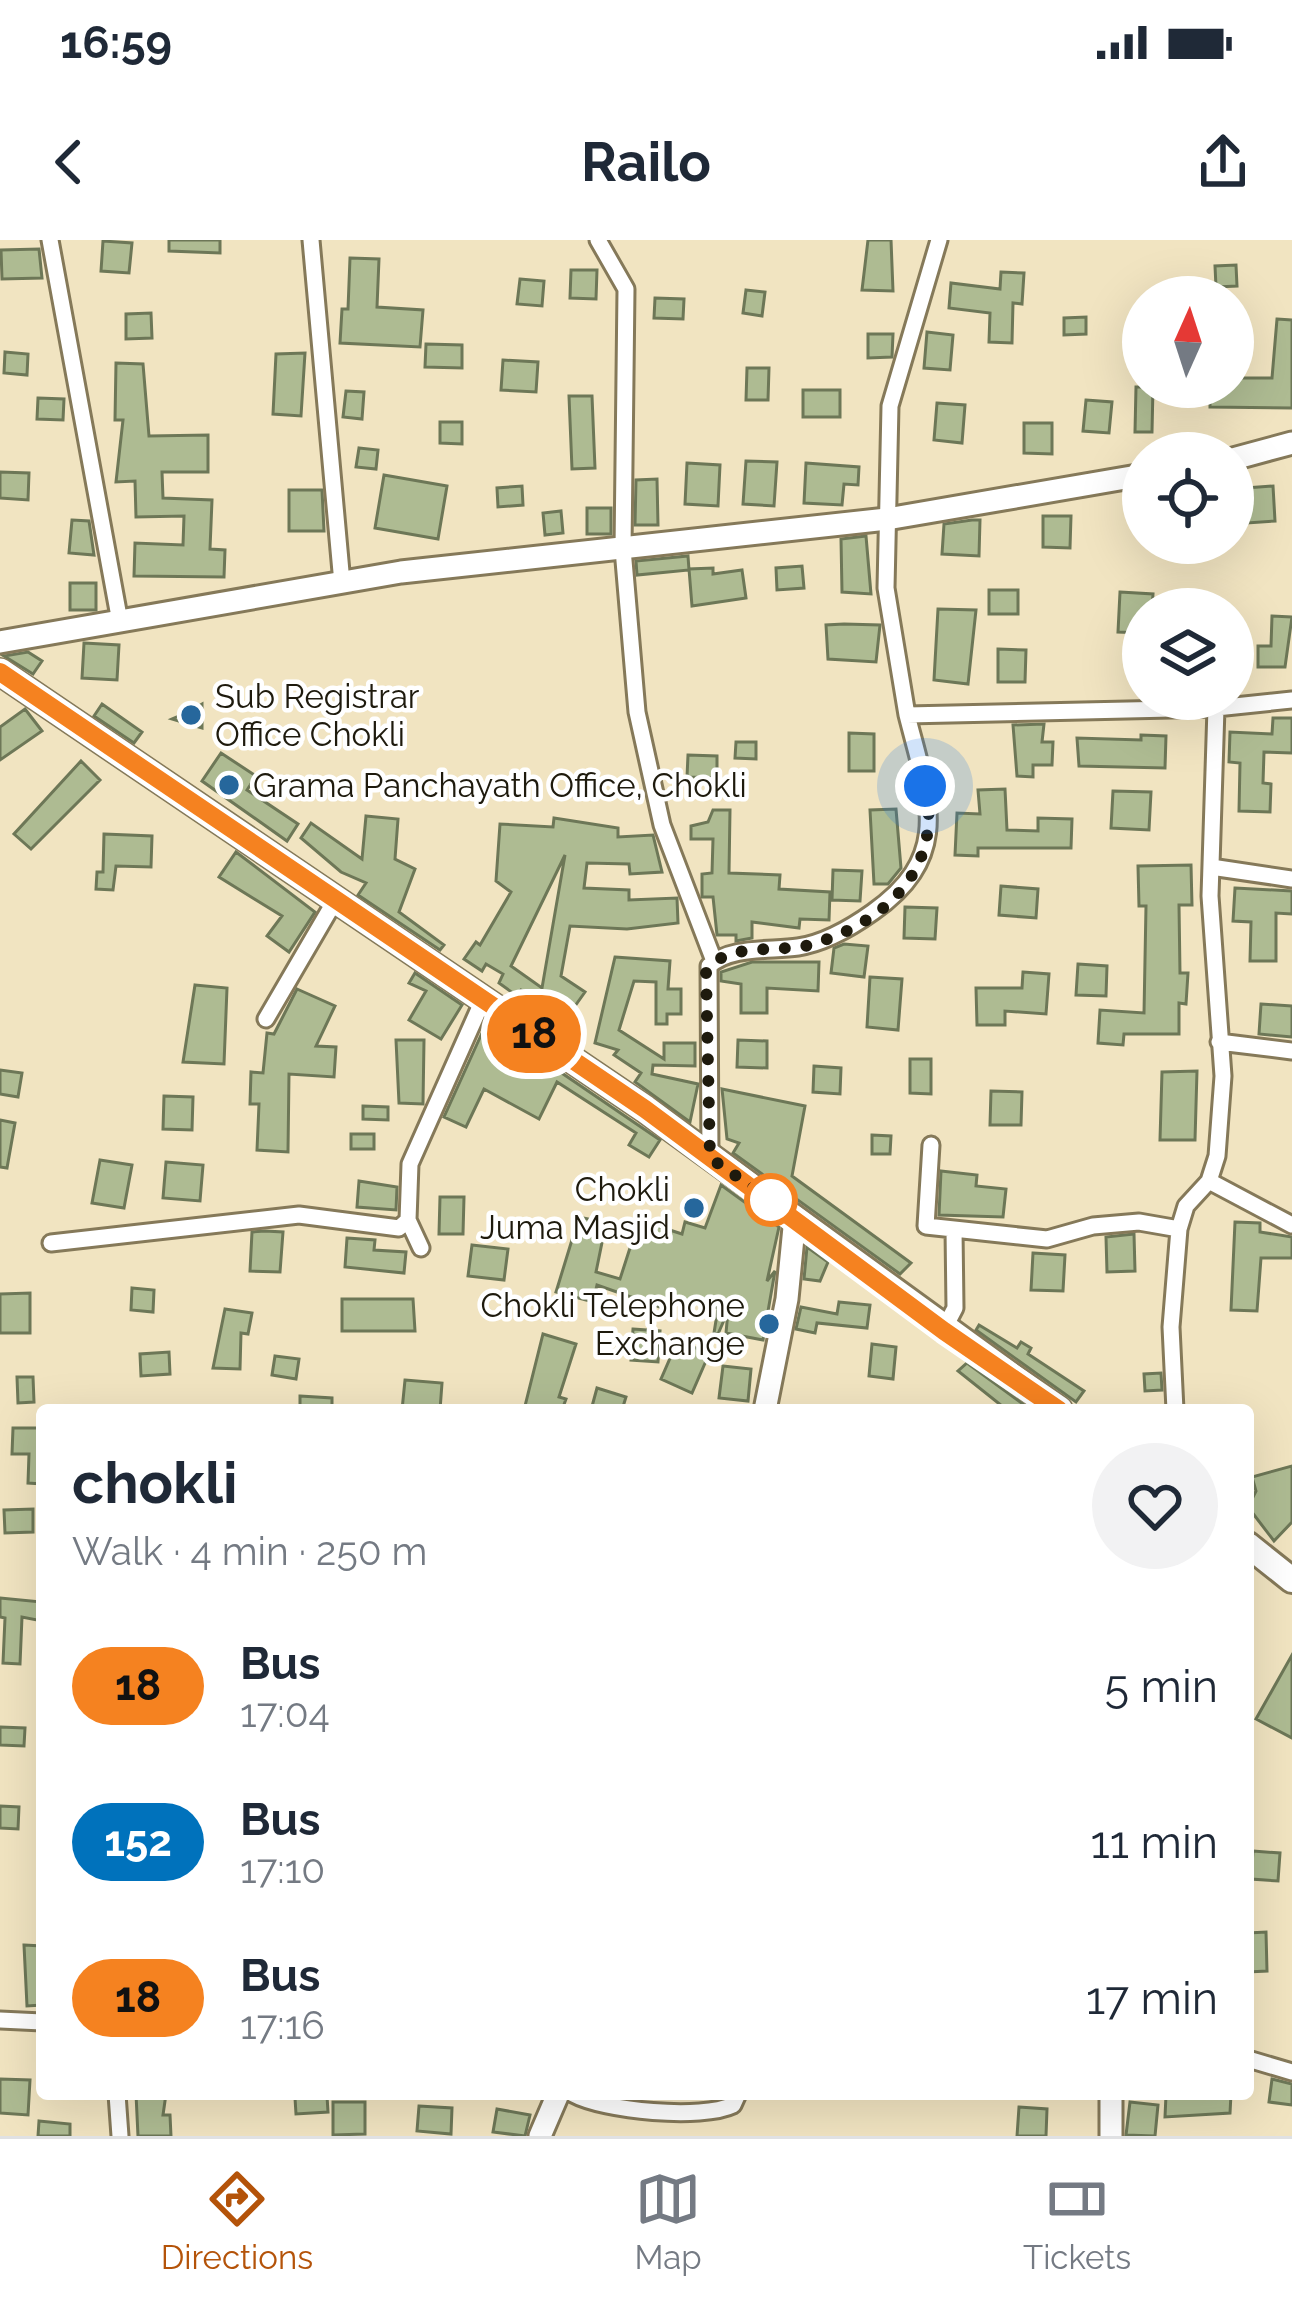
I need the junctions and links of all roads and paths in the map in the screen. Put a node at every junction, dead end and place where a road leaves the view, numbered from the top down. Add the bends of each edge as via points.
1 (50, 240) edge
2 (310, 240) edge
3 (598, 240) edge
4 (938, 240) edge
5 (1292, 443) edge
6 (1254, 453) edge
7 (1122, 480) edge
8 (887, 519) junction
9 (623, 550) junction
10 (342, 583) junction
11 (120, 622) junction
12 (0, 642) edge
13 (0, 672) edge
14 (1292, 700) edge
15 (1254, 704) edge
16 (1122, 710) edge
17 (907, 715) junction
18 (1216, 720) edge
19 (1211, 868) junction
20 (1292, 879) edge
21 (336, 899) junction
22 (714, 961) junction
23 (483, 1000) junction
24 (266, 1019) dead end
25 (1220, 1042) junction
26 (1292, 1051) edge
27 (931, 1145) dead end
28 (710, 1158) junction
29 (1209, 1181) junction
30 (795, 1217) junction
31 (408, 1220) junction
32 (1292, 1225) edge
33 (1178, 1229) junction
34 (954, 1230) junction
35 (51, 1243) dead end
36 (421, 1248) dead end
37 (944, 1331) junction
38 (766, 1404) edge
39 (1050, 1404) edge
40 (1175, 1404) edge
41 (1254, 1550) edge
42 (1292, 1580) edge
43 (0, 2020) edge
44 (36, 2022) edge
45 (1254, 2061) edge
46 (1292, 2072) edge
47 (117, 2100) edge
48 (556, 2100) edge
49 (589, 2100) edge
50 (735, 2100) edge
51 (1111, 2100) edge
52 (120, 2136) edge
53 (540, 2136) edge
54 (1111, 2136) edge

1 - 11 street
2 - 10 street
3 - 9 street via 626,289
4 - 8 street via 890,406
5 - 6 main road
7 - 8 main road
8 - 9 main road
8 - 17 street via 886,588
9 - 10 main road
9 - 22 street via 637,712 662,825
10 - 11 main road
11 - 12 main road
13 - 21 main road
14 - 15 street
16 - 17 street
17 - 22 street via 932,820 906,889 810,945
18 - 19 street
19 - 20 street
19 - 25 street
21 - 23 main road
21 - 24 street
22 - 28 street via 706,973
23 - 28 main road
23 - 31 street via 410,1164
25 - 26 street
25 - 29 street via 1220,1124
27 - 34 street via 926,1226
28 - 30 main road
29 - 32 street
29 - 33 street
30 - 37 main road
30 - 38 main road
31 - 35 street via 399,1228 365,1228 299,1215
31 - 36 street
33 - 34 street via 1116,1224 1047,1239
33 - 40 street
34 - 37 street via 956,1308
37 - 39 main road
41 - 42 main road
43 - 44 street
45 - 46 street
47 - 52 street
48 - 53 main road
49 - 50 street via 646,2111 720,2111
51 - 54 main road

